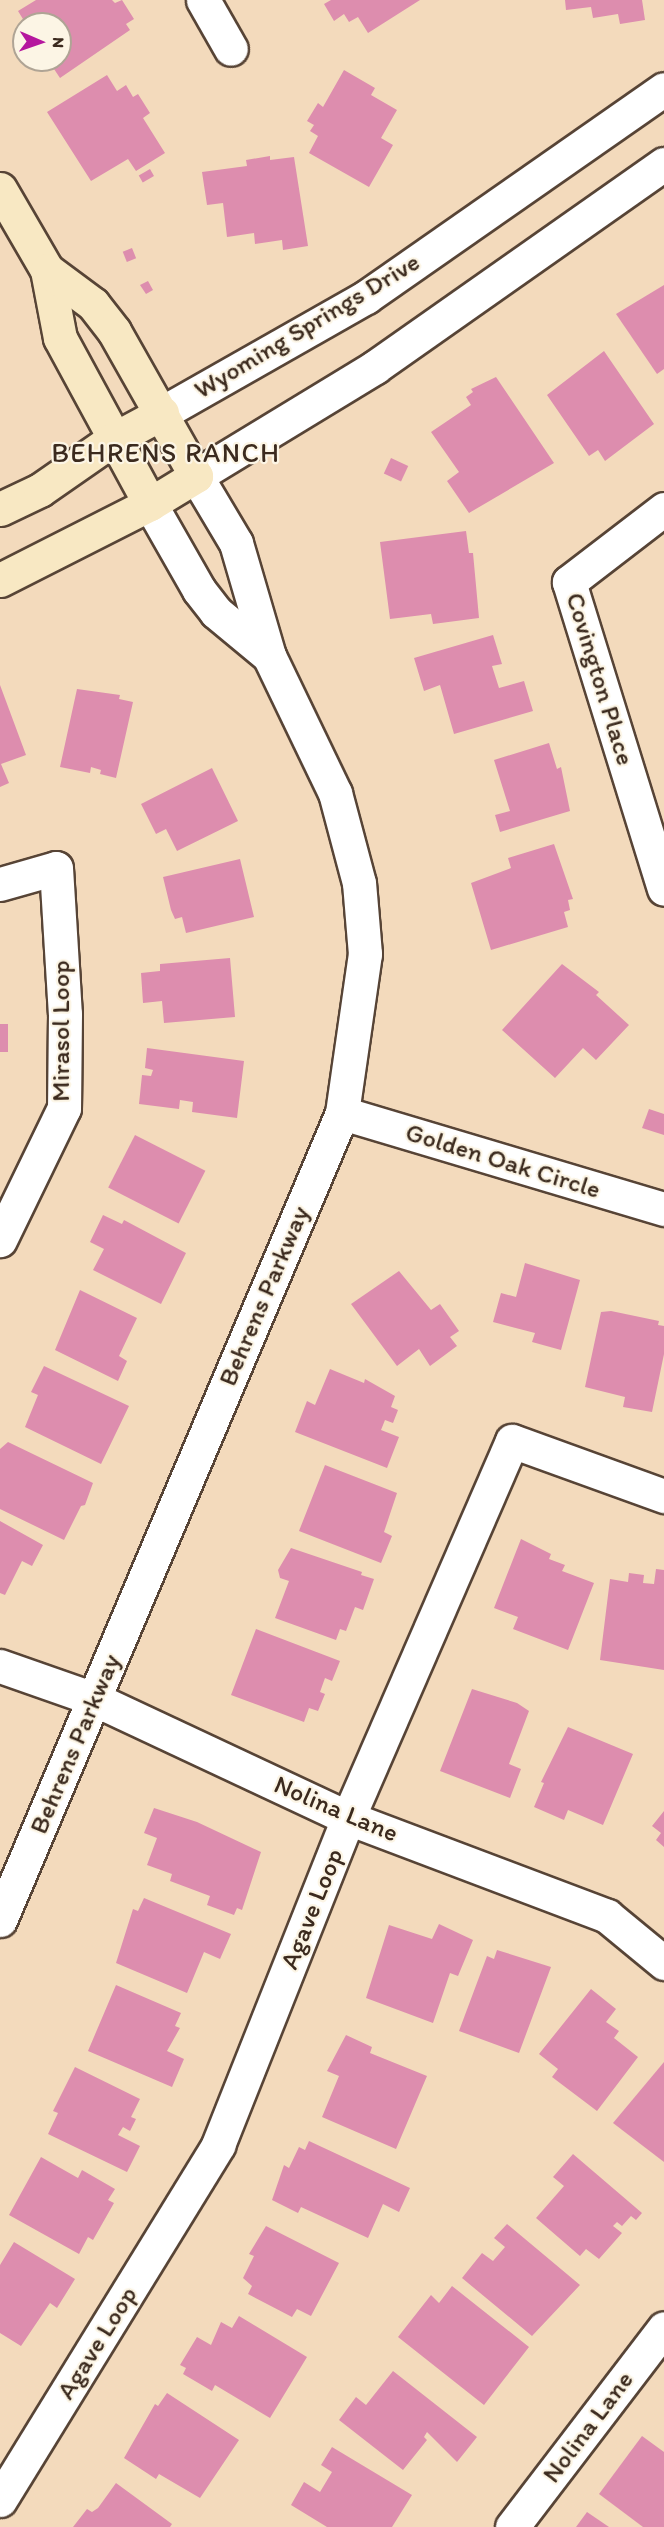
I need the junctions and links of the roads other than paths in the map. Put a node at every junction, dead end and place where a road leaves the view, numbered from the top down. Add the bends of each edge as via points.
1 (203, 0) edge
2 (231, 50) dead end
3 (664, 89) edge
4 (664, 164) edge
5 (0, 189) edge
6 (47, 270) junction
7 (162, 412) junction
8 (112, 440) junction
9 (195, 476) junction
10 (150, 504) junction
11 (0, 509) edge
12 (664, 509) edge
13 (0, 580) edge
14 (269, 656) junction
15 (0, 884) edge
16 (664, 889) edge
17 (342, 1113) junction
18 (664, 1209) edge
19 (0, 1240) edge
20 (664, 1496) edge
21 (0, 1666) edge
22 (93, 1699) junction
23 (348, 1818) junction
24 (0, 1920) edge
25 (664, 1964) edge
26 (664, 2328) edge
27 (0, 2500) edge
28 (513, 2527) edge

1 - 2 street
3 - 7 street, Wyoming Springs Drive via 366,297
4 - 9 street via 375,367
5 - 6 street, Behrens Parkway
6 - 7 street, Behrens Parkway via 93,304 114,331
6 - 8 street, Behrens Parkway via 60,338
7 - 8 street, Wyoming Springs Drive
7 - 9 street, Behrens Parkway
8 - 10 street, Behrens Parkway
8 - 11 street, Wyoming Springs Drive via 40,490
9 - 10 street
9 - 14 street, Behrens Parkway via 236,543
10 - 13 street
10 - 14 street, Behrens Parkway via 199,590 216,612
12 - 16 street, Covington Place via 569,582
14 - 17 street, Behrens Parkway via 335,793 359,883 365,954
15 - 19 street, Mirasol Loop via 56,868 65,1014 64,1108
17 - 18 street, Golden Oak Circle
17 - 22 street, Behrens Parkway
20 - 23 street, Agave Loop via 512,1441
21 - 22 street, Nolina Lane
22 - 23 street, Nolina Lane
22 - 24 street, Behrens Parkway
23 - 25 street, Nolina Lane via 607,1916
23 - 27 street, Agave Loop via 218,2145
26 - 28 street, Nolina Lane

